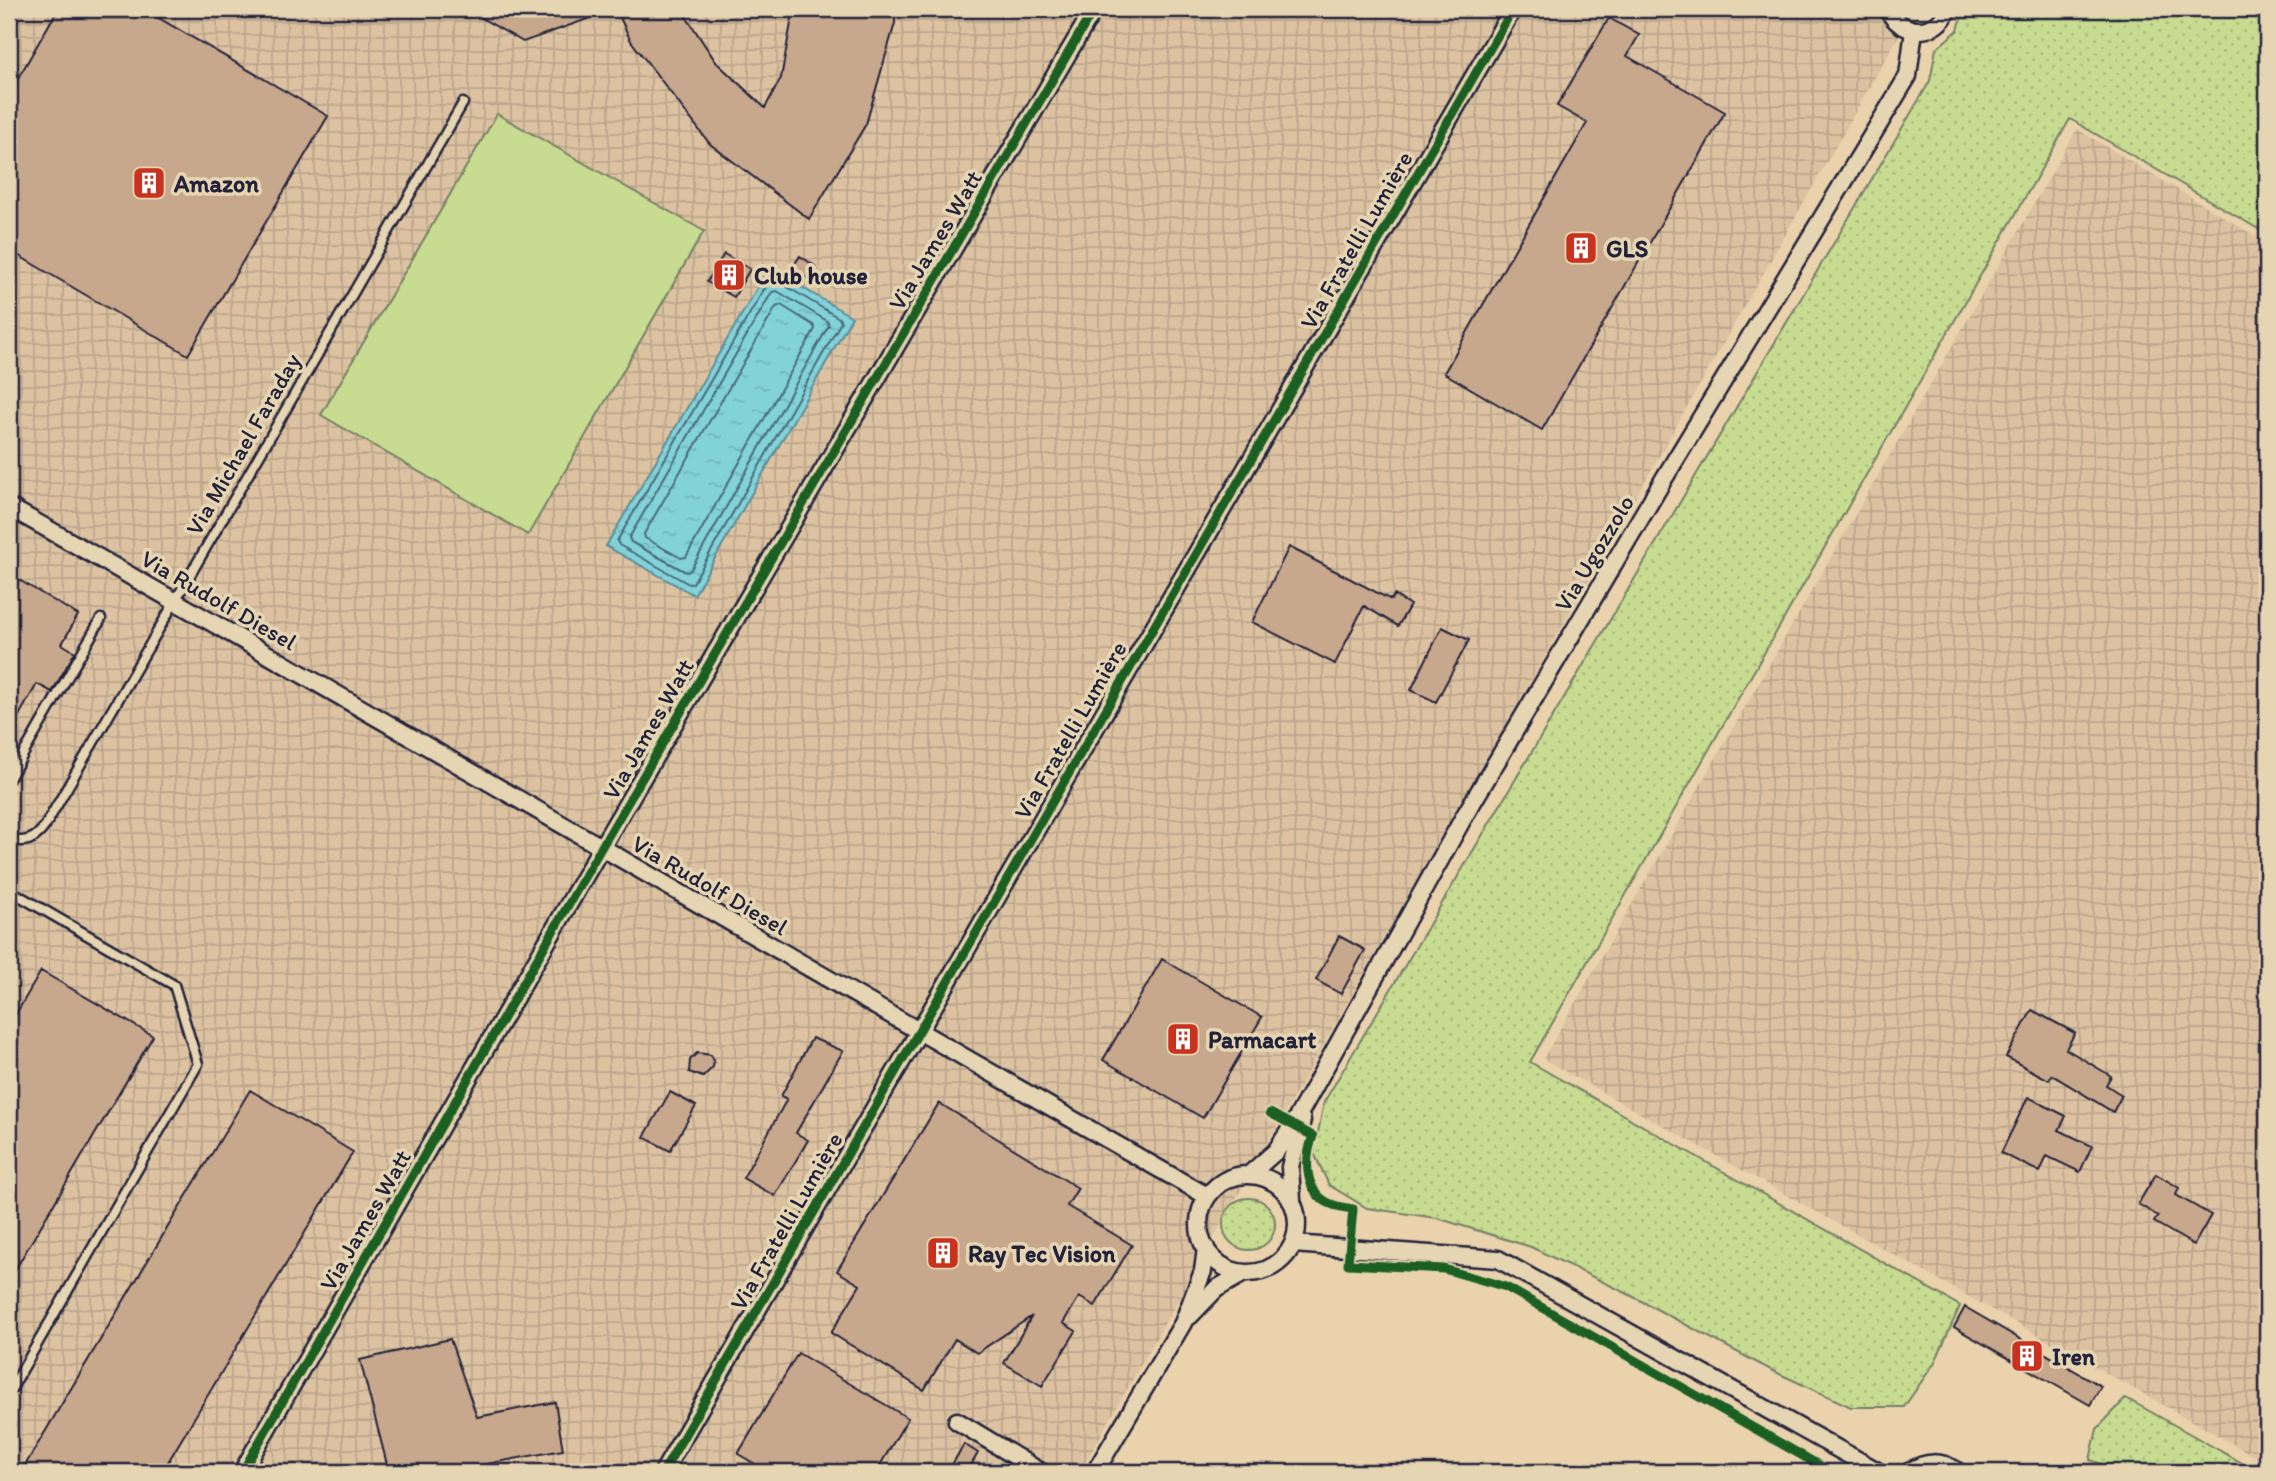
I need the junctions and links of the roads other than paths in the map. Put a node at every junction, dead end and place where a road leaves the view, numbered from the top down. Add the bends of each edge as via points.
1 (1094, 9) edge
2 (1513, 9) edge
3 (1888, 9) edge
4 (1948, 9) edge
5 (1914, 30) junction
6 (463, 103) dead end
7 (9, 507) edge
8 (175, 600) junction
9 (102, 619) dead end
10 (9, 779) edge
11 (9, 839) edge
12 (601, 848) junction
13 (9, 890) edge
14 (917, 1032) junction
15 (1308, 1099) junction
16 (1250, 1174) junction
17 (1207, 1196) junction
18 (1292, 1200) junction
19 (1293, 1244) junction
20 (1206, 1248) junction
21 (1244, 1272) junction
22 (1183, 1323) junction
23 (9, 1393) edge
24 (957, 1421) dead end
25 (242, 1472) edge
26 (663, 1472) edge
27 (1041, 1472) edge
28 (1095, 1472) edge
29 (1878, 1472) edge
30 (1909, 1472) edge
31 (1958, 1472) edge

1 - 12 street, Via James Watt
2 - 14 street, Via Fratelli Lumière
3 - 5 street via 1897,23
4 - 5 street via 1933,27
5 - 15 street, Via Ugozzolo via 1908,76 1472,803
6 - 8 lane, Via Michael Faraday
7 - 8 street, Via Rudolf Diesel
8 - 11 lane, Via Michael Faraday via 45,826 35,837 21,842
8 - 12 street, Via Rudolf Diesel
9 - 10 lane
12 - 14 street, Via Rudolf Diesel
12 - 25 street, Via James Watt
13 - 23 lane via 174,985 198,1064
14 - 17 street, Via Rudolf Diesel
14 - 26 street, Via Fratelli Lumière
15 - 16 street, Via Ugozzolo via 1276,1151
15 - 18 street, Via Ugozzolo via 1290,1167
16 - 17 street via 1226,1180
16 - 18 street via 1267,1178
17 - 20 street via 1199,1222
18 - 19 street via 1297,1214
19 - 21 street via 1273,1266
19 - 29 street via 1498,1259
20 - 21 street via 1216,1261
20 - 22 street via 1203,1271
21 - 22 street via 1216,1289
22 - 28 street
24 - 27 street
30 - 31 street via 1941,1463

